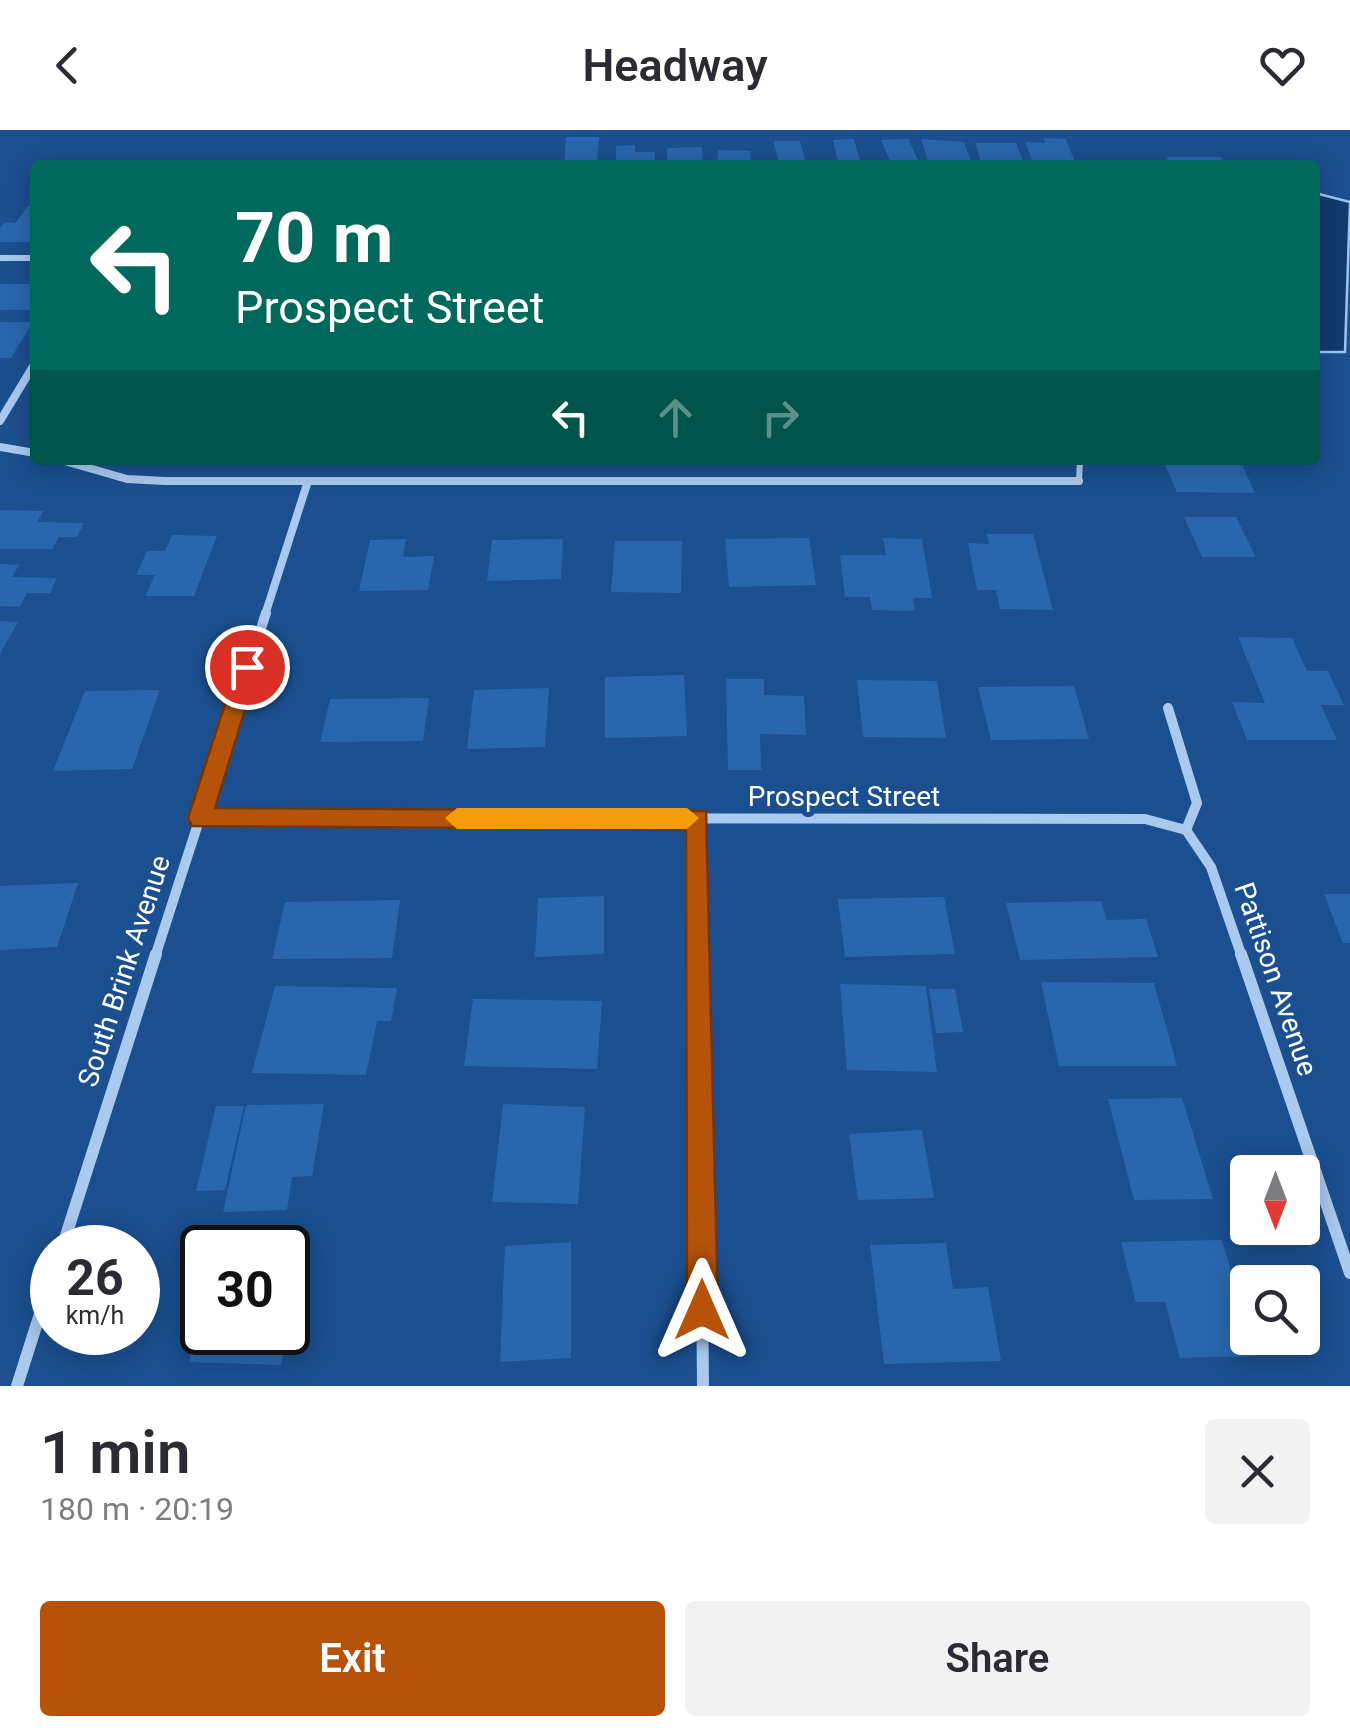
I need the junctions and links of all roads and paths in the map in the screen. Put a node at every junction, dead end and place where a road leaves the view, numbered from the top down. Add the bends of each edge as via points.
1 (0, 258) edge
2 (30, 258) edge
3 (30, 372) edge
4 (0, 421) edge
5 (0, 447) edge
6 (30, 453) edge
7 (78, 465) edge
8 (1082, 465) edge
9 (308, 481) junction
10 (1080, 481) joint
11 (1168, 708) dead end
12 (200, 818) junction
13 (698, 818) junction
14 (1186, 830) junction
15 (69, 1225) edge
16 (1350, 1273) edge
17 (30, 1345) edge
18 (17, 1386) edge
19 (703, 1386) edge

1 - 2 street
3 - 4 street
5 - 6 street
7 - 9 street via 127,479
8 - 10 lane
9 - 10 street
9 - 12 street, South Brink Avenue
11 - 14 street via 1198,803
12 - 13 street, Prospect Street
12 - 15 street, South Brink Avenue
13 - 14 street, Prospect Street via 1145,819
13 - 19 street
14 - 16 street, Pattison Avenue via 1211,867
17 - 18 street

